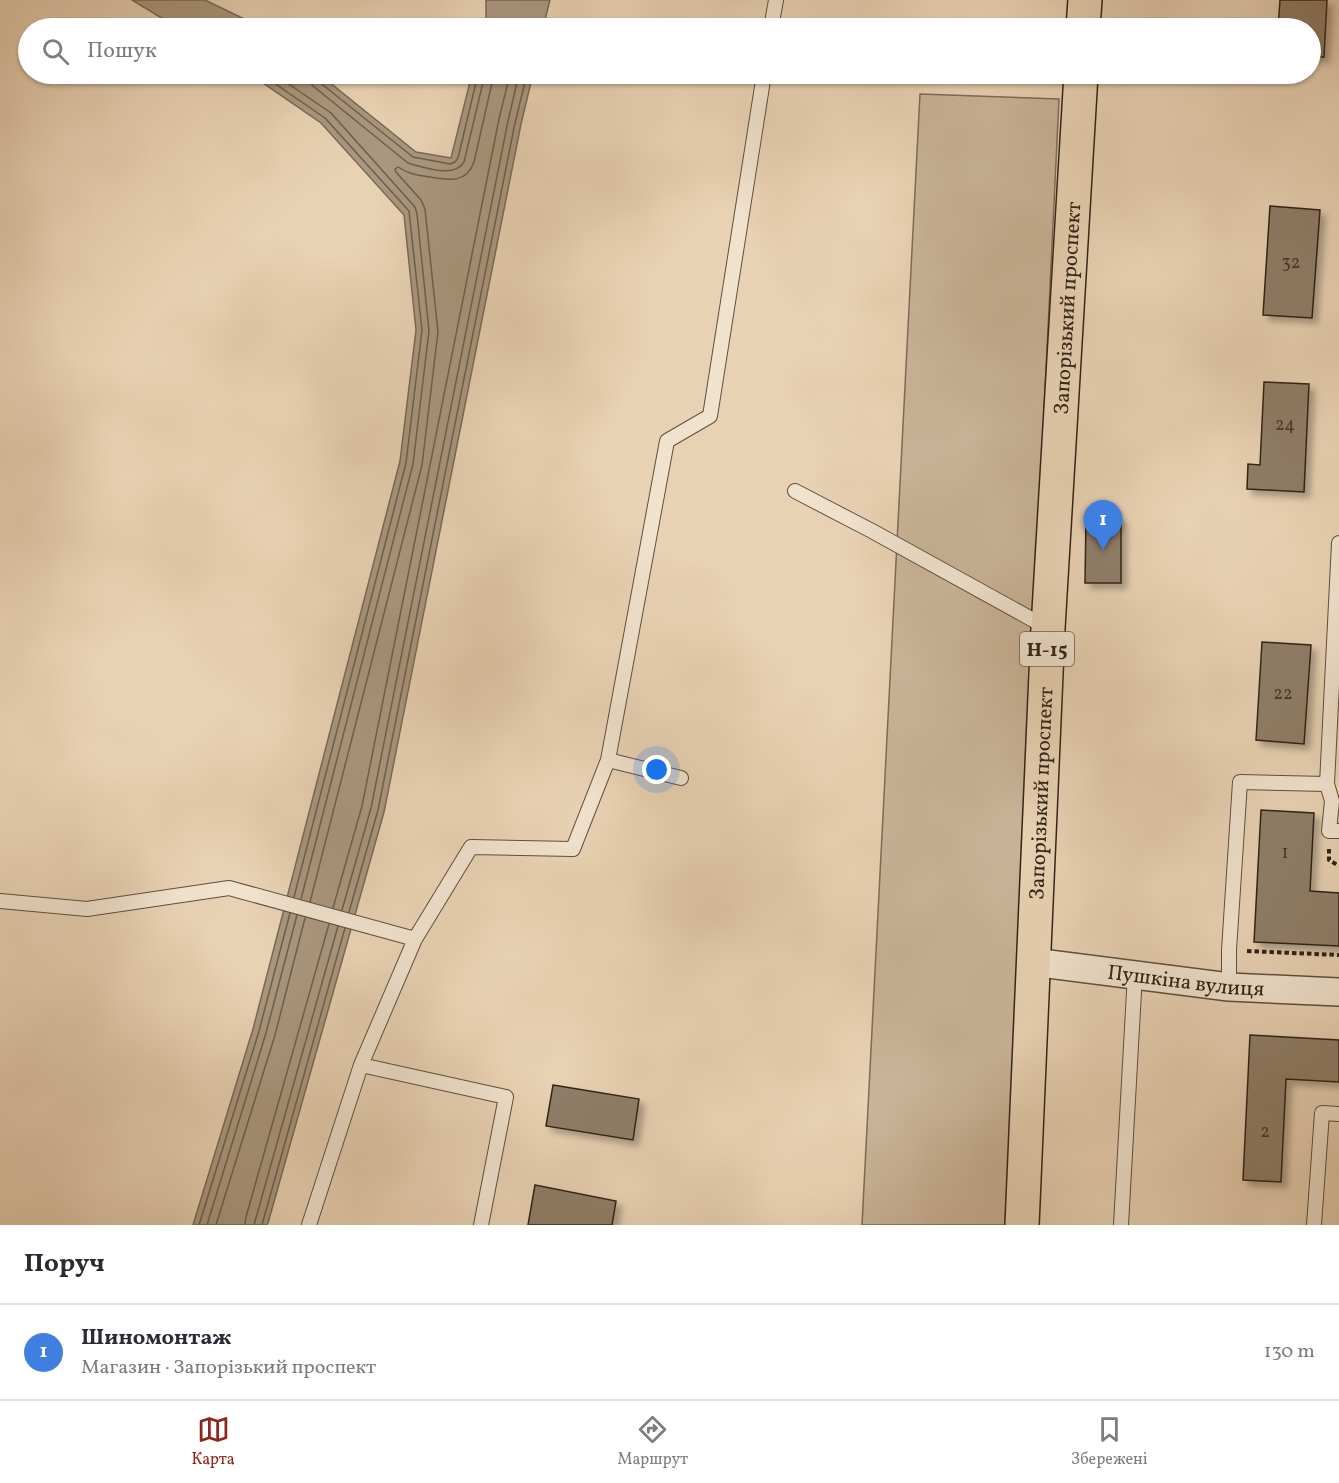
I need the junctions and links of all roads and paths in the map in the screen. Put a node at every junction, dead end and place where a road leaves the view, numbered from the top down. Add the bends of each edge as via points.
1 (776, 0) edge
2 (1085, 0) edge
3 (773, 18) edge
4 (1084, 18) edge
5 (762, 84) edge
6 (1080, 84) edge
7 (795, 491) dead end
8 (1339, 543) edge
9 (1048, 628) junction
10 (1334, 750) edge
11 (608, 760) junction
12 (681, 778) dead end
13 (1327, 784) junction
14 (1339, 831) edge
15 (0, 901) edge
16 (416, 939) junction
17 (1228, 950) junction
18 (1339, 955) edge
19 (1033, 962) junction
20 (1135, 974) junction
21 (1229, 987) junction
22 (1339, 992) edge
23 (361, 1065) junction
24 (1339, 1114) edge
25 (309, 1225) edge
26 (481, 1225) edge
27 (1022, 1225) edge
28 (1121, 1225) edge
29 (1314, 1225) edge

1 - 3 lane
2 - 4 main road
5 - 11 lane via 710,416 667,441
6 - 9 main road, Запорізький проспект / Н-15
7 - 9 lane
8 - 10 lane
9 - 19 main road, Запорізький проспект / Н-15
10 - 13 lane
11 - 12 lane
11 - 16 lane via 573,849 471,847
13 - 14 lane via 1332,801 1329,831
13 - 17 lane via 1240,782
15 - 16 lane via 87,909 229,888
16 - 23 lane
17 - 18 path
17 - 21 lane
19 - 20 street, Пушкіна вулиця
19 - 27 main road, Запорізький проспект / Н-15
20 - 21 street, Пушкіна вулиця
20 - 28 lane
21 - 22 street, Пушкіна вулиця
23 - 25 lane
23 - 26 lane via 506,1097
24 - 29 lane via 1322,1113

